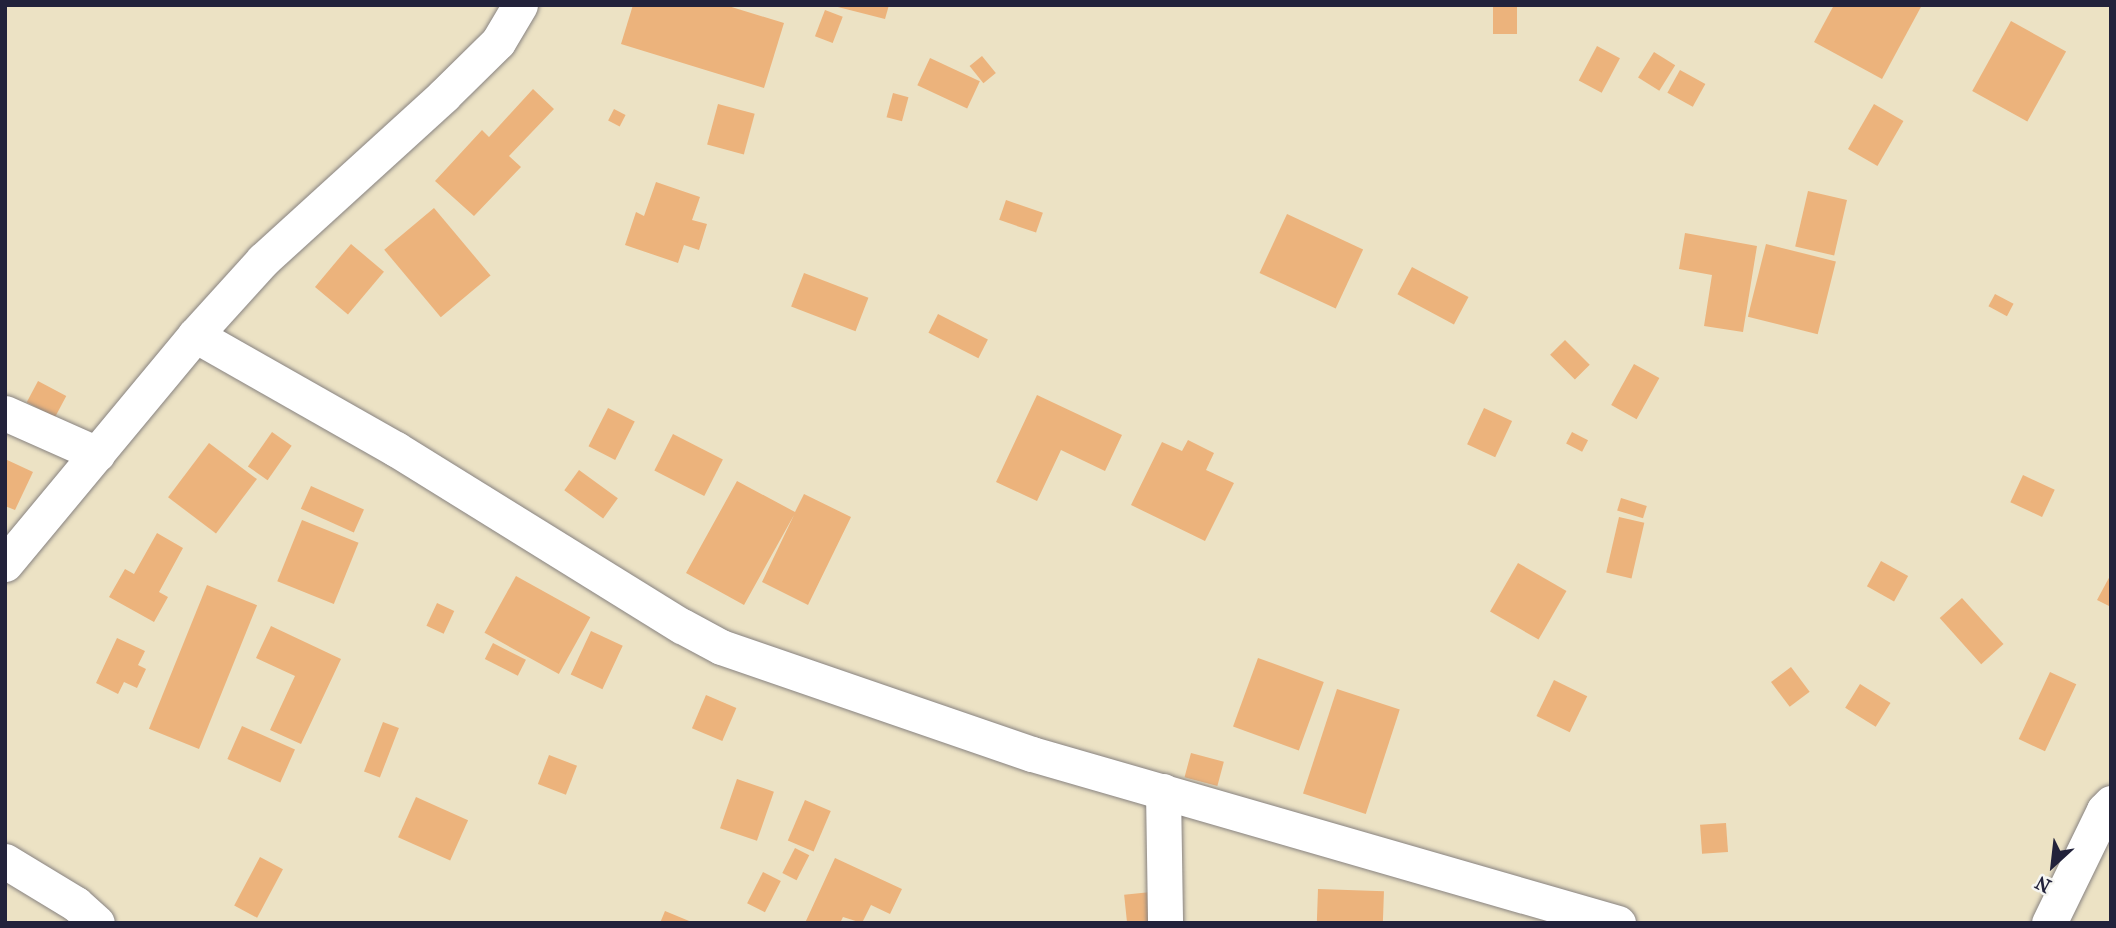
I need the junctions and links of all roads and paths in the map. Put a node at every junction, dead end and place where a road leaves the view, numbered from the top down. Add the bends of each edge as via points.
1 (520, 5) edge
2 (195, 335) junction
3 (5, 413) edge
4 (97, 454) junction
5 (5, 564) edge
6 (1163, 791) junction
7 (2111, 803) edge
8 (5, 861) edge
9 (97, 923) edge
10 (1165, 923) edge
11 (1618, 923) edge
12 (2049, 923) edge

1 - 2 street via 498,42 263,260
2 - 4 street
2 - 6 street via 396,449 721,646 987,740
3 - 4 street
4 - 5 street
6 - 10 street
6 - 11 street
7 - 12 street
8 - 9 street via 76,904

